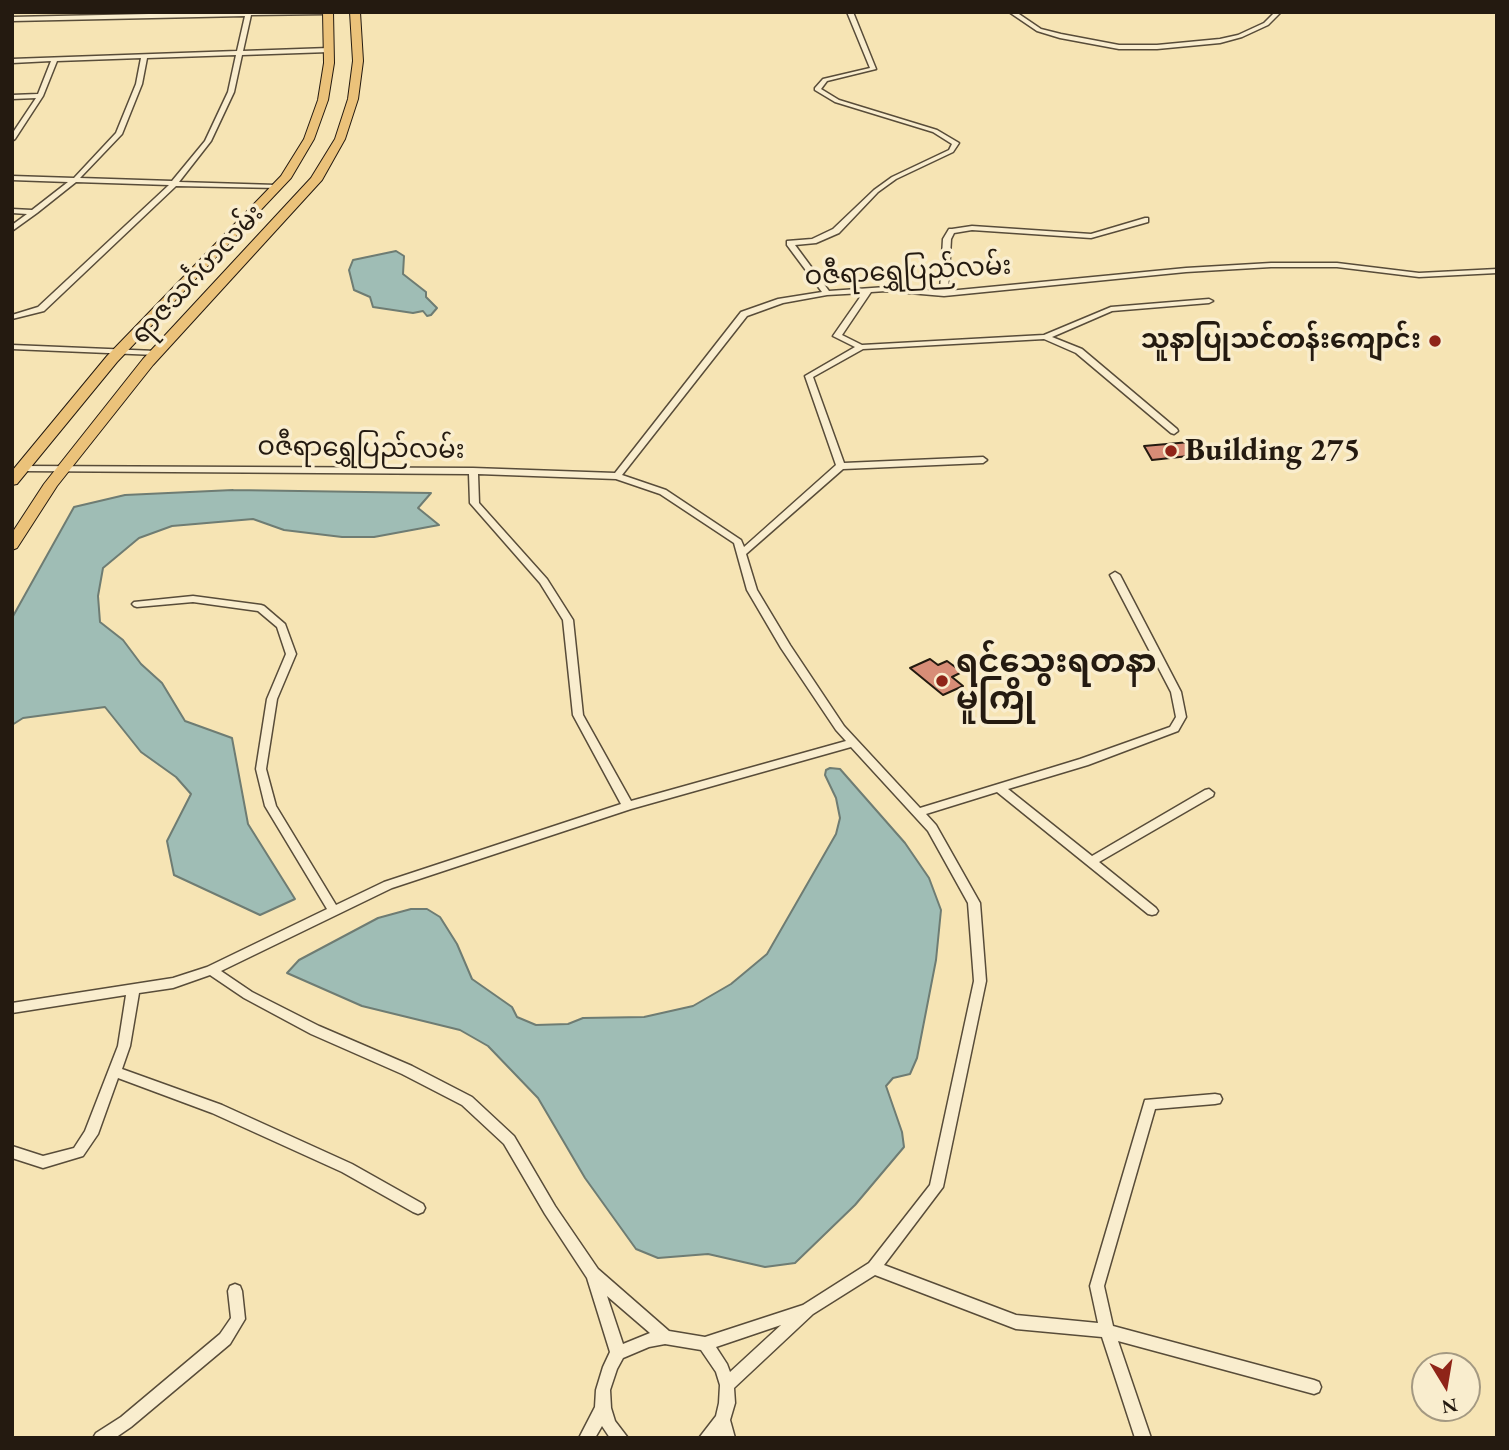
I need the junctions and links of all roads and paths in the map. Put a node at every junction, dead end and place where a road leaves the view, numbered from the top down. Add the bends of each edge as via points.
1 (328, 12) edge
2 (355, 12) edge
3 (850, 12) edge
4 (1012, 12) edge
5 (1278, 12) edge
6 (248, 14) junction
7 (12, 19) edge
8 (329, 50) junction
9 (238, 53) junction
10 (144, 57) junction
11 (55, 60) junction
12 (12, 61) edge
13 (40, 96) junction
14 (12, 97) edge
15 (16, 130) edge
16 (12, 139) edge
17 (12, 178) edge
18 (76, 179) junction
19 (174, 184) junction
20 (276, 187) junction
21 (12, 211) edge
22 (35, 212) junction
23 (1145, 220) dead end
24 (12, 229) edge
25 (1497, 271) edge
26 (869, 290) junction
27 (827, 292) junction
28 (944, 294) junction
29 (1209, 301) dead end
30 (12, 317) edge
31 (1045, 337) junction
32 (861, 346) junction
33 (15, 348) edge
34 (120, 351) junction
35 (156, 353) junction
36 (1174, 431) dead end
37 (983, 460) dead end
38 (841, 466) junction
39 (65, 467) junction
40 (23, 468) junction
41 (473, 471) junction
42 (617, 476) junction
43 (12, 481) edge
44 (12, 545) edge
45 (741, 554) junction
46 (1115, 575) dead end
47 (137, 604) dead end
48 (853, 743) junction
49 (999, 788) junction
50 (1209, 793) dead end
51 (628, 806) junction
52 (918, 813) junction
53 (1091, 862) junction
54 (334, 911) junction
55 (1152, 911) dead end
56 (211, 970) junction
57 (133, 991) junction
58 (12, 1008) edge
59 (114, 1071) junction
60 (1215, 1099) dead end
61 (12, 1152) edge
62 (418, 1208) dead end
63 (874, 1268) junction
64 (593, 1273) junction
65 (235, 1292) dead end
66 (808, 1310) junction
67 (1107, 1331) junction
68 (665, 1337) junction
69 (705, 1344) junction
70 (618, 1353) junction
71 (727, 1385) junction
72 (1314, 1387) dead end
73 (603, 1408) junction
74 (722, 1420) junction
75 (101, 1438) edge
76 (587, 1438) edge
77 (620, 1438) edge
78 (707, 1438) edge
79 (727, 1438) edge
80 (1143, 1438) edge

1 - 6 street
1 - 8 main road, ရာဇသင်္ဂဟလမ်း
2 - 35 main road, ရာဇသင်္ဂဟလမ်း via 358,61 353,99 340,139 322,169
3 - 27 street via 873,69 825,80 817,89 837,101 935,131 956,143 951,151 876,191 836,231 813,241 790,243
4 - 5 street via 1030,25 1060,36 1119,47 1220,41 1256,30
6 - 7 street
6 - 9 street
8 - 9 street
8 - 20 main road, ရာဇသင်္ဂဟလမ်း via 323,100 309,139
9 - 10 street
9 - 19 street via 232,92 220,117 208,141
10 - 11 street
10 - 18 street via 119,134
11 - 12 street
11 - 13 street
13 - 14 street
13 - 15 street
15 - 16 street
17 - 18 street
18 - 19 street
18 - 22 street
19 - 20 street
19 - 30 street via 41,309
20 - 34 main road, ရာဇသင်္ဂဟလမ်း
21 - 22 street
22 - 24 street
23 - 28 street via 1091,236 972,228 952,231 947,239
25 - 28 street, ဝဇီရာရွှေပြည်လမ်း via 1419,275 1337,265 1271,265
26 - 27 street, ဝဇီရာရွှေပြည်လမ်း
26 - 28 street, ဝဇီရာရွှေပြည်လမ်း
26 - 32 street via 837,336
27 - 42 street, ဝဇီရာရွှေပြည်လမ်း via 744,314
29 - 31 street via 1111,309
31 - 32 street
31 - 36 street via 1079,351
32 - 38 street via 809,376
33 - 34 street
34 - 35 street
34 - 40 main road, ရာဇသင်္ဂဟလမ်း
35 - 39 main road, ရာဇသင်္ဂဟလမ်း
37 - 38 street
38 - 45 street
39 - 40 street, ဝဇီရာရွှေပြည်လမ်း
39 - 41 street, ဝဇီရာရွှေပြည်လမ်း
39 - 44 main road, ရာဇသင်္ဂဟလမ်း
40 - 43 main road, ရာဇသင်္ဂဟလမ်း
41 - 42 street, ဝဇီရာရွှေပြည်လမ်း
41 - 51 street via 475,503 544,581 568,621 578,715
42 - 45 street via 663,492 703,516 738,542
45 - 48 street via 752,590 785,646
46 - 49 street via 1176,692 1181,717 1174,729
47 - 54 street via 192,599 261,608 282,626 291,654 272,699 261,769 271,806
48 - 51 street
48 - 52 street
49 - 52 street
49 - 53 street
50 - 53 street
51 - 54 street via 388,884
52 - 63 street via 932,828 974,903 980,981 936,1187
53 - 55 street
54 - 56 street
56 - 57 street
56 - 64 street via 315,1030 467,1101 509,1140
57 - 58 street
57 - 59 street via 124,1046
59 - 61 street via 91,1134 78,1152 43,1162
59 - 62 street via 217,1109 347,1168
60 - 67 street via 1150,1104 1097,1286
63 - 66 street
63 - 67 street via 1016,1322
64 - 68 street
64 - 70 street
65 - 75 street via 238,1318 225,1339
66 - 69 street
66 - 71 street
67 - 72 street
67 - 80 street
68 - 69 street
68 - 70 street
69 - 71 street
70 - 73 street via 603,1390
71 - 74 street
73 - 76 street
73 - 77 street
74 - 78 street
74 - 79 street

